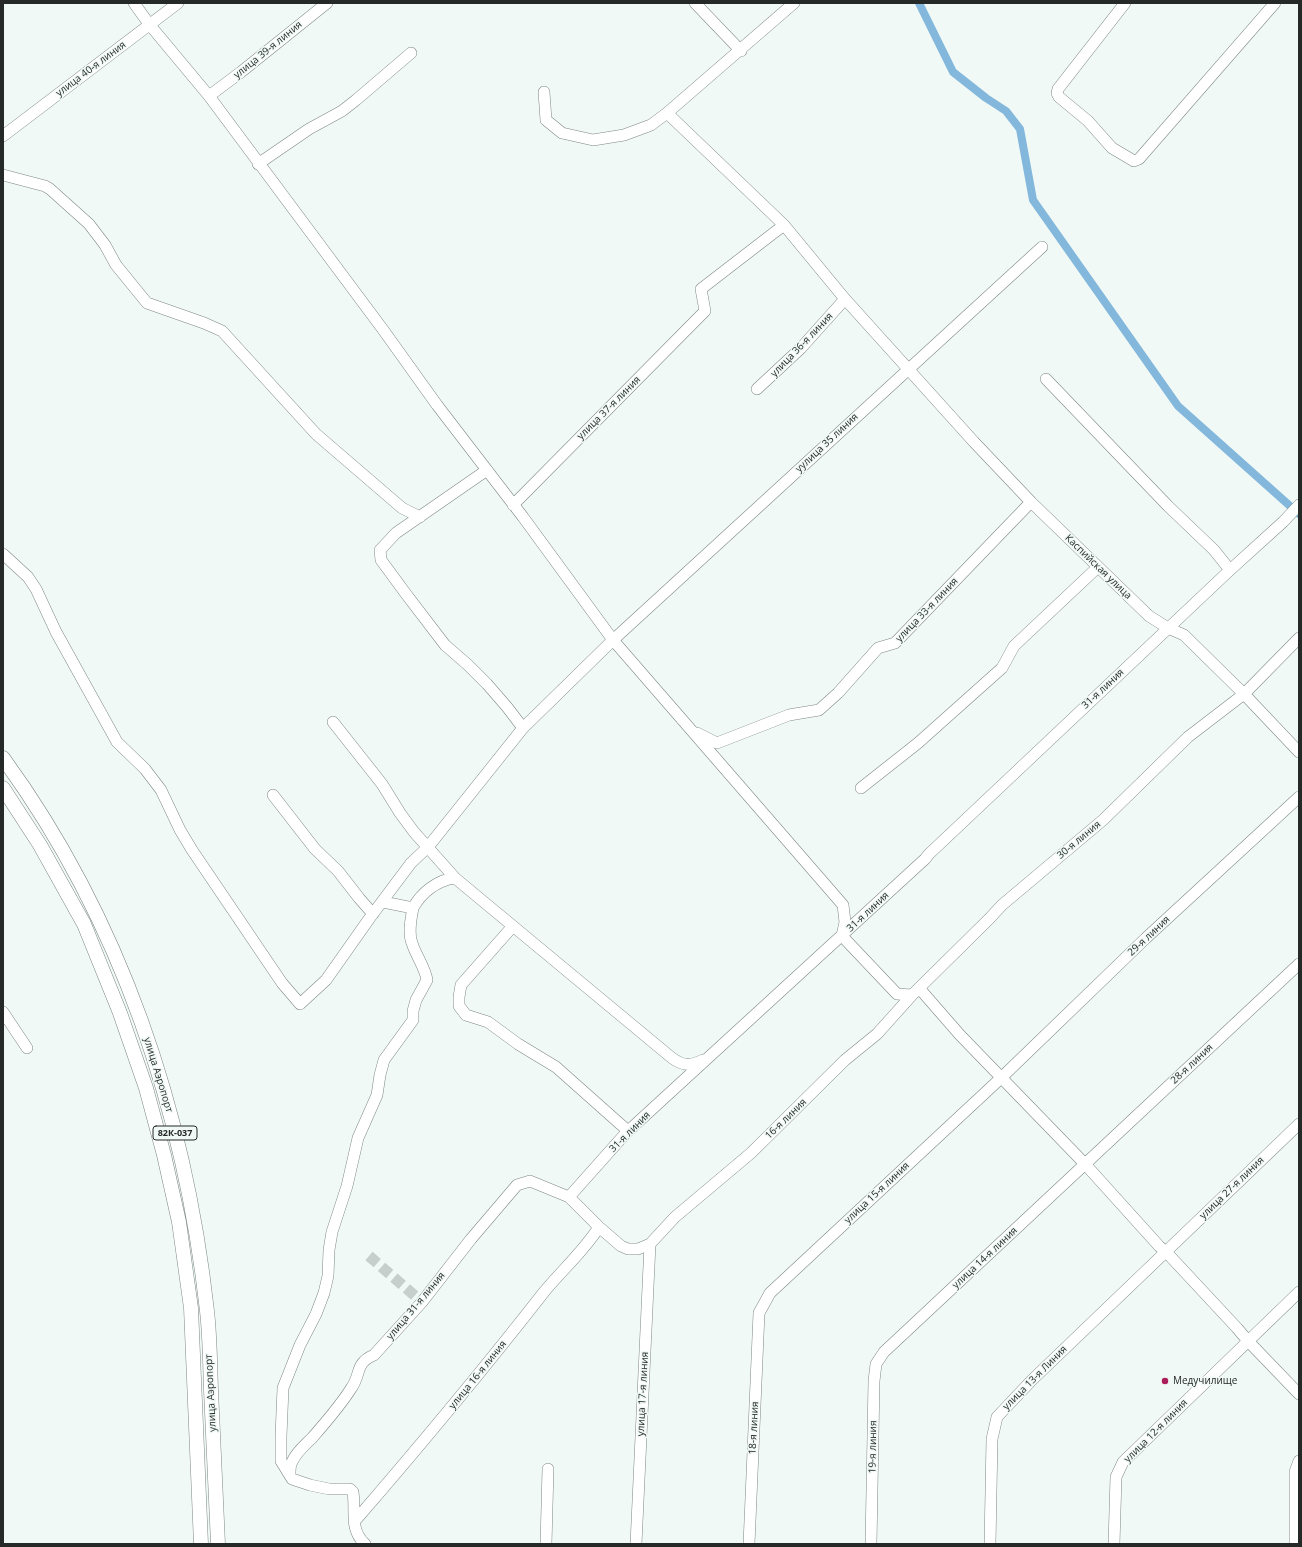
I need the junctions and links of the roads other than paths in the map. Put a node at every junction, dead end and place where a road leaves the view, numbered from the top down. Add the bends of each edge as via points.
1 (134, 3) edge
2 (178, 3) edge
3 (327, 3) edge
4 (695, 3) edge
5 (794, 3) edge
6 (1125, 3) edge
7 (1275, 3) edge
8 (149, 24) junction
9 (741, 51) junction
10 (412, 53) dead end
11 (544, 92) dead end
12 (208, 96) junction
13 (667, 113) junction
14 (3, 136) edge
15 (258, 164) junction
16 (3, 175) edge
17 (784, 225) junction
18 (1042, 247) dead end
19 (845, 299) junction
20 (908, 369) junction
21 (1046, 379) dead end
22 (757, 389) dead end
23 (487, 470) junction
24 (1031, 502) junction
25 (1299, 504) edge
26 (513, 505) junction
27 (420, 517) junction
28 (3, 554) edge
29 (1098, 567) junction
30 (1230, 570) junction
31 (1168, 628) junction
32 (1299, 638) edge
33 (613, 640) junction
34 (1244, 694) junction
35 (332, 722) dead end
36 (523, 728) junction
37 (689, 729) junction
38 (1299, 752) edge
39 (3, 758) edge
40 (3, 788) edge
41 (861, 788) dead end
42 (273, 795) dead end
43 (1299, 796) edge
44 (428, 847) junction
45 (455, 878) junction
46 (383, 902) junction
47 (413, 908) junction
48 (373, 914) junction
49 (513, 926) junction
50 (842, 936) junction
51 (1299, 964) edge
52 (916, 991) junction
53 (3, 1012) edge
54 (27, 1048) dead end
55 (709, 1057) junction
56 (1001, 1078) junction
57 (1299, 1124) edge
58 (628, 1131) junction
59 (1085, 1164) junction
60 (569, 1197) junction
61 (599, 1227) junction
62 (650, 1244) junction
63 (1165, 1251) junction
64 (1299, 1292) edge
65 (759, 1313) joint
66 (1248, 1341) junction
67 (884, 1352) joint
68 (1299, 1394) edge
69 (1299, 1461) edge
70 (548, 1469) dead end
71 (290, 1474) junction
72 (354, 1522) junction
73 (201, 1544) edge
74 (218, 1544) edge
75 (365, 1544) edge
76 (546, 1544) edge
77 (636, 1544) edge
78 (749, 1544) edge
79 (871, 1544) edge
80 (990, 1544) edge
81 (1114, 1544) edge
82 (1295, 1544) edge

1 - 8 street
2 - 8 street, улица 40-я линия
3 - 12 street, улица 39-я линия via 242,72
4 - 9 street
5 - 9 street
6 - 7 street via 1057,93 1088,121 1112,148 1134,161 1139,159
8 - 12 street
8 - 14 street, улица 40-я линия
9 - 13 street
10 - 15 street via 351,103
11 - 13 street via 546,120 562,133 593,140 624,135 651,125
12 - 15 street
13 - 17 street, Каспийская улица
15 - 23 street
16 - 27 street via 50,189 89,224 116,265 147,303 222,331 316,434 402,508
17 - 19 street, Каспийская улица
17 - 26 street, улица 37-я линия via 701,289 705,311
18 - 20 street, уулица 35 линия
19 - 20 street, Каспийская улица
19 - 22 street, улица 36-я линия via 801,348
20 - 24 street, Каспийская улица
20 - 33 street, уулица 35 линия
21 - 30 street via 1214,550
23 - 26 street
23 - 27 street
24 - 29 street, Каспийская улица
24 - 37 street, улица 33-я линия via 895,643 878,648 838,693 819,710 789,715 717,743
25 - 30 street, 31-я линия
26 - 33 street
27 - 36 street via 396,533 380,550 382,560 445,645 487,684
28 - 48 street, уулица 35 линия via 28,576 117,742 145,768 160,790 192,850 282,983 300,1004 326,980
29 - 31 street, Каспийская улица via 1149,616
29 - 41 street via 1014,646 1002,668 918,743
30 - 31 street, 31-я линия
31 - 34 street, Каспийская улица via 1184,634
31 - 50 street, 31-я линия
32 - 34 street, 30-я линия
33 - 36 street, уулица 35 линия
33 - 37 street
34 - 38 street, Каспийская улица
34 - 52 street, 30-я линия via 1188,737 1103,820 1002,905
35 - 44 street
36 - 44 street, уулица 35 линия
37 - 50 street via 843,905 845,922
39 - 74 main road, улица Аэропорт / 82К-037 via 60,845 108,936 129,986 167,1098 192,1202 208,1312
40 - 73 main road, улица Аэропорт via 40,845 84,924 126,1028 164,1155 179,1222 191,1308
42 - 48 street via 315,849 338,871
43 - 56 street, 29-я линия via 1146,938
44 - 45 street
44 - 46 street, уулица 35 линия via 411,863
45 - 47 street via 439,883 423,894
45 - 49 street
46 - 47 street
46 - 48 street, уулица 35 линия
47 - 71 street via 411,942 426,972 427,980 416,1000 413,1020 384,1060 377,1095 358,1138 347,1186 332,1232 324,1293 283,1388 281,1461
49 - 55 street via 678,1062 692,1065
49 - 58 street via 462,985 459,1006 466,1014 488,1022 556,1067
50 - 52 street via 897,994
50 - 55 street, 31-я линия
51 - 59 street, 28-я линия
52 - 56 street
52 - 62 street, 16-я линия via 877,1034 845,1060 751,1153 675,1217
53 - 54 street
55 - 58 street, 31-я линия
56 - 59 street
56 - 65 street, улица 15-я линия via 770,1293
57 - 63 street, улица 27-я линия
58 - 60 street, 31-я линия
59 - 63 street
59 - 67 street, улица 14-я линия
60 - 61 street
60 - 71 street, улица 31-я линия via 530,1182 512,1189 422,1302 374,1355 365,1359 354,1385 296,1454
61 - 62 street via 628,1249 638,1249
61 - 72 street, улица 16-я линия via 443,1418
62 - 77 street, улица 17-я линия
63 - 66 street
63 - 80 street, улица 13-я Линия via 997,1417 992,1439
64 - 66 street, улица 12-я линия
65 - 78 street, 18-я линия
66 - 68 street
66 - 81 street, улица 12-я линия via 1123,1462 1116,1477
67 - 79 street, 19-я линия via 876,1364 874,1381
69 - 82 street via 1296,1472
70 - 76 street
71 - 72 street via 292,1479 310,1485 329,1489 350,1489 353,1492
72 - 75 street via 357,1534

